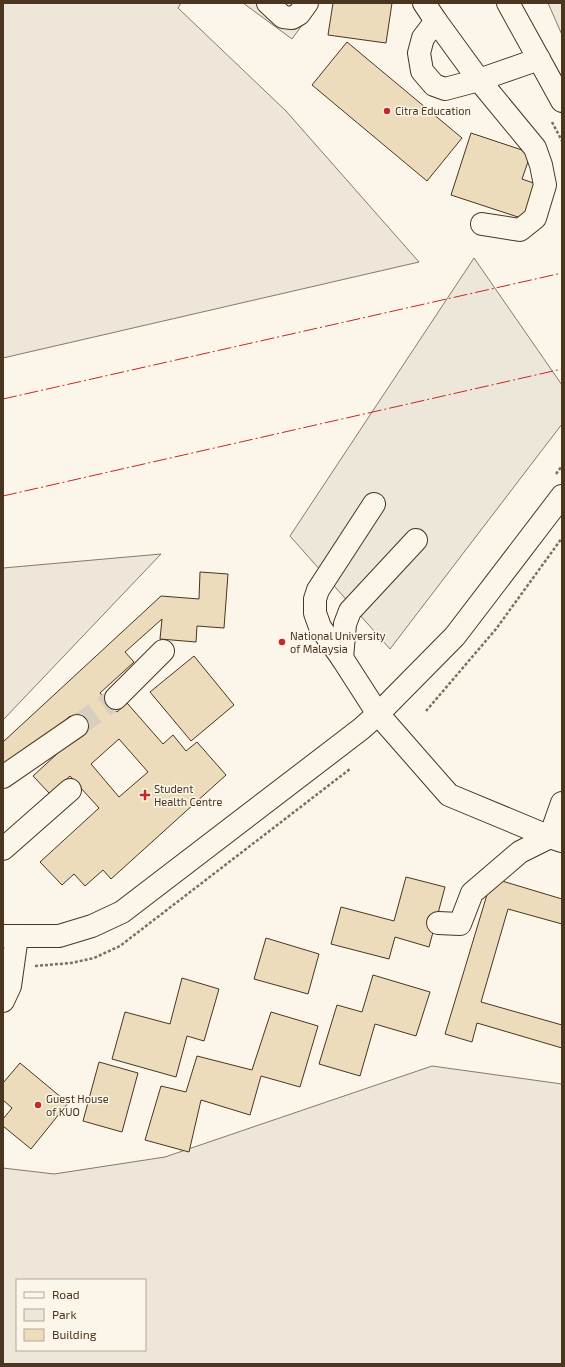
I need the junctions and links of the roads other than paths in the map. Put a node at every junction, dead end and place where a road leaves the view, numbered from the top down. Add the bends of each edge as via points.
1 (268, 3) edge
2 (307, 3) edge
3 (424, 3) edge
4 (508, 3) edge
5 (436, 21) junction
6 (539, 59) junction
7 (479, 80) junction
8 (562, 101) edge
9 (482, 224) dead end
10 (558, 487) edge
11 (374, 504) dead end
12 (416, 540) dead end
13 (163, 651) dead end
14 (342, 658) junction
15 (116, 698) tunnel mouth
16 (378, 714) junction
17 (77, 726) tunnel mouth
18 (3, 777) edge
19 (70, 790) dead end
20 (562, 804) edge
21 (556, 839) edge
22 (3, 849) edge
23 (438, 923) dead end
24 (10, 936) edge
25 (3, 1001) edge

1 - 2 street via 283,16 292,18 299,14
3 - 5 street
4 - 6 street
5 - 7 street
5 - 7 street via 423,38 419,53 422,71 434,86 445,89
6 - 7 street
6 - 8 street
7 - 9 street via 534,148 546,184 535,218 520,230
10 - 16 street via 455,636
11 - 14 street via 322,582 316,599 315,613 320,627
12 - 14 street via 350,611 345,624
13 - 15 street
14 - 16 street
16 - 21 street via 450,795
16 - 24 street via 122,912 92,926 59,936
17 - 18 street
19 - 22 street
20 - 21 street
21 - 23 street via 520,852 472,893 460,924
24 - 25 street via 10,986

